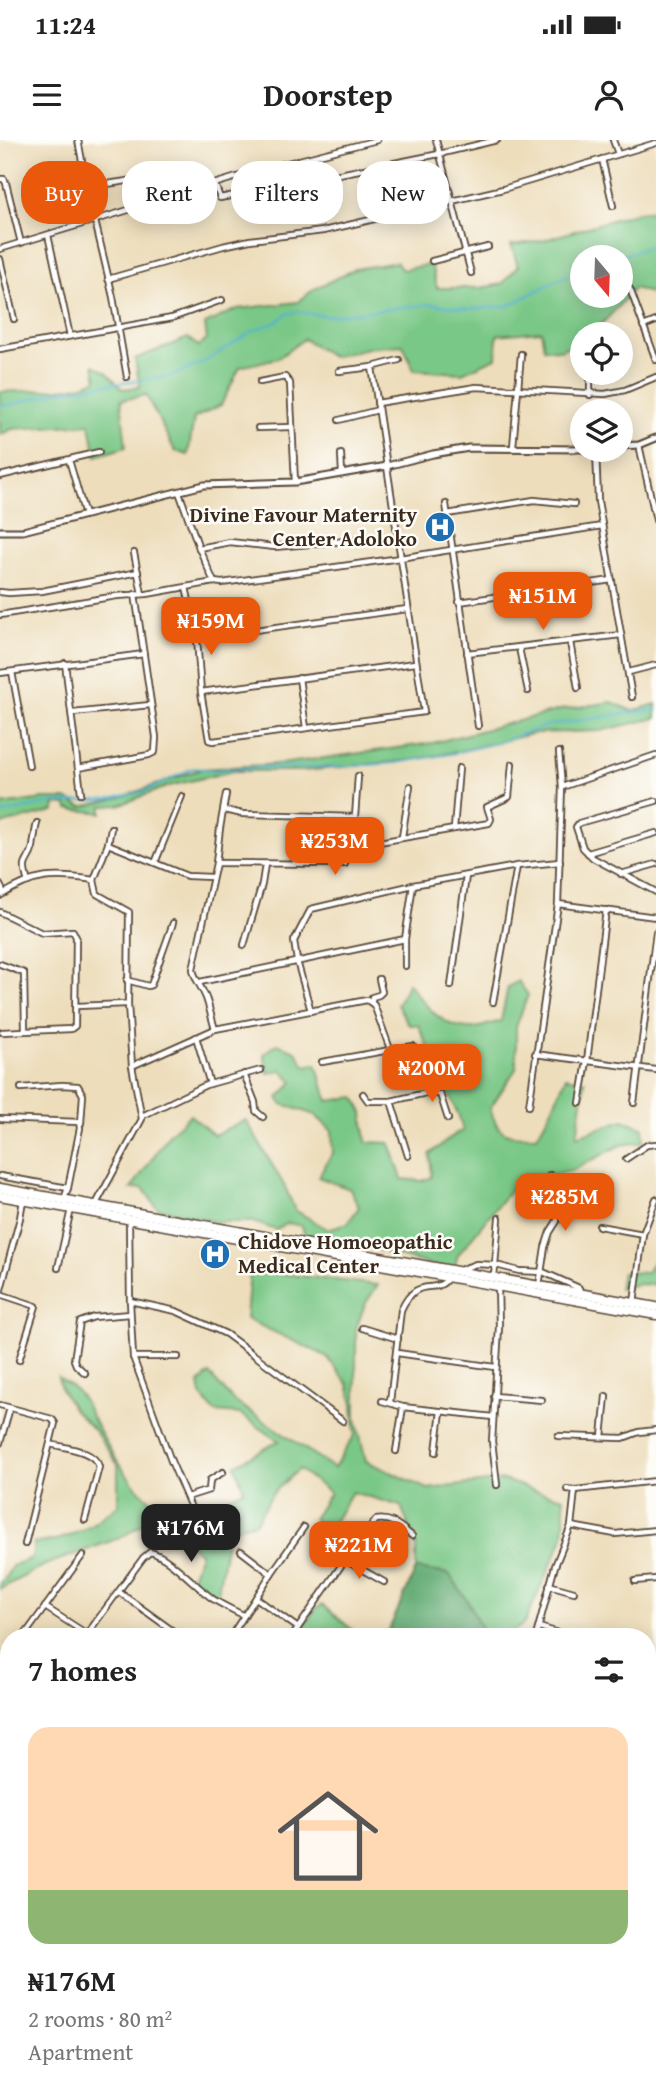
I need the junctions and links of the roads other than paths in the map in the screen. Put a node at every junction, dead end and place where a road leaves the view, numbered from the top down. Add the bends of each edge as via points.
1 (78, 140) edge
2 (377, 140) edge
3 (436, 140) edge
4 (497, 140) edge
5 (613, 140) edge
6 (656, 143) edge
7 (439, 154) junction
8 (618, 154) junction
9 (602, 159) junction
10 (82, 161) edge
11 (0, 179) edge
12 (217, 183) edge
13 (217, 190) edge
14 (451, 201) junction
15 (613, 206) dead end
16 (80, 224) edge
17 (96, 224) edge
18 (48, 235) junction
19 (21, 243) junction
20 (488, 247) dead end
21 (0, 249) edge
22 (464, 253) junction
23 (0, 259) edge
24 (432, 261) dead end
25 (471, 274) dead end
26 (108, 279) junction
27 (222, 300) dead end
28 (634, 300) edge
29 (14, 319) dead end
30 (656, 321) edge
31 (643, 326) junction
32 (119, 328) junction
33 (70, 337) junction
34 (0, 349) edge
35 (521, 354) dead end
36 (399, 360) dead end
37 (656, 360) edge
38 (372, 367) junction
39 (339, 371) dead end
40 (127, 377) dead end
41 (656, 377) edge
42 (260, 382) dead end
43 (590, 385) edge
44 (519, 390) junction
45 (590, 395) junction
46 (377, 403) junction
47 (378, 410) junction
48 (339, 420) dead end
49 (292, 427) junction
50 (258, 428) dead end
51 (656, 438) edge
52 (633, 445) edge
53 (639, 445) junction
54 (513, 447) junction
55 (570, 449) edge
56 (99, 452) dead end
57 (341, 454) dead end
58 (69, 460) junction
59 (596, 462) edge
60 (387, 466) junction
61 (342, 474) junction
62 (0, 476) edge
63 (295, 482) junction
64 (179, 492) junction
65 (654, 498) edge
66 (446, 504) dead end
67 (574, 504) dead end
68 (447, 514) junction
69 (85, 516) junction
70 (656, 520) edge
71 (603, 526) junction
72 (0, 531) edge
73 (359, 540) dead end
74 (199, 548) junction
75 (453, 550) junction
76 (134, 553) dead end
77 (400, 558) junction
78 (138, 572) junction
79 (612, 580) junction
80 (214, 582) junction
81 (186, 587) junction
82 (0, 592) edge
83 (135, 594) junction
84 (142, 594) junction
85 (459, 602) junction
86 (407, 609) junction
87 (0, 615) edge
88 (621, 635) junction
89 (197, 638) junction
90 (570, 642) junction
91 (519, 648) junction
92 (467, 653) junction
93 (144, 654) junction
94 (65, 663) junction
95 (416, 663) junction
96 (656, 665) edge
97 (629, 671) junction
98 (12, 672) junction
99 (0, 673) edge
100 (299, 678) junction
101 (578, 688) dead end
102 (528, 691) dead end
103 (201, 692) junction
104 (632, 697) dead end
105 (150, 705) junction
106 (73, 713) junction
107 (478, 726) dead end
108 (306, 728) junction
109 (559, 752) dead end
110 (656, 755) edge
111 (512, 764) dead end
112 (29, 766) dead end
113 (78, 768) junction
114 (459, 768) dead end
115 (358, 776) dead end
116 (410, 786) dead end
117 (562, 788) junction
118 (81, 793) dead end
119 (226, 794) dead end
120 (182, 796) dead end
121 (656, 801) edge
122 (224, 810) junction
123 (355, 817) junction
124 (37, 823) dead end
125 (111, 828) dead end
126 (454, 829) junction
127 (656, 833) edge
128 (402, 837) junction
129 (108, 844) junction
130 (350, 847) junction
131 (587, 853) junction
132 (561, 862) junction
133 (155, 863) junction
134 (216, 863) junction
135 (265, 864) junction
136 (656, 864) edge
137 (517, 866) junction
138 (621, 874) junction
139 (466, 876) junction
140 (212, 877) junction
141 (94, 880) junction
142 (28, 882) junction
143 (0, 885) edge
144 (414, 886) junction
145 (656, 892) edge
146 (2, 895) edge
147 (558, 904) junction
148 (606, 910) junction
149 (0, 912) edge
150 (656, 917) edge
151 (173, 923) dead end
152 (656, 932) edge
153 (405, 939) junction
154 (244, 945) dead end
155 (297, 961) junction
156 (0, 964) edge
157 (405, 966) dead end
158 (379, 979) dead end
159 (127, 980) junction
160 (200, 982) junction
161 (451, 986) dead end
162 (372, 1002) junction
163 (493, 1002) dead end
164 (128, 1003) junction
165 (76, 1006) junction
166 (311, 1010) junction
167 (215, 1029) junction
168 (25, 1030) junction
169 (2, 1032) dead end
170 (196, 1037) junction
171 (390, 1049) junction
172 (535, 1054) junction
173 (587, 1061) junction
174 (322, 1062) dead end
175 (132, 1066) junction
176 (638, 1068) junction
177 (261, 1070) dead end
178 (656, 1070) edge
179 (244, 1074) junction
180 (210, 1084) junction
181 (21, 1088) dead end
182 (426, 1093) junction
183 (363, 1094) dead end
184 (391, 1101) junction
185 (634, 1102) dead end
186 (580, 1103) dead end
187 (529, 1106) dead end
188 (142, 1116) junction
189 (262, 1117) dead end
190 (0, 1119) edge
191 (448, 1119) dead end
192 (81, 1124) junction
193 (656, 1144) edge
194 (408, 1156) dead end
195 (626, 1159) dead end
196 (551, 1175) dead end
197 (0, 1176) edge
198 (0, 1188) edge
199 (68, 1188) junction
200 (0, 1196) edge
201 (656, 1199) edge
202 (23, 1200) junction
203 (64, 1200) junction
204 (95, 1206) junction
205 (71, 1209) junction
206 (499, 1218) dead end
207 (129, 1219) junction
208 (599, 1226) dead end
209 (643, 1234) junction
210 (496, 1265) junction
211 (58, 1268) dead end
212 (543, 1272) junction
213 (461, 1273) junction
214 (448, 1278) junction
215 (494, 1278) junction
216 (539, 1286) junction
217 (498, 1287) junction
218 (580, 1293) junction
219 (0, 1294) edge
220 (130, 1301) junction
221 (634, 1303) junction
222 (656, 1307) edge
223 (130, 1314) junction
224 (656, 1315) edge
225 (362, 1328) dead end
226 (398, 1339) junction
227 (397, 1353) junction
228 (134, 1357) junction
229 (178, 1357) dead end
230 (19, 1360) dead end
231 (495, 1367) junction
232 (85, 1373) dead end
233 (494, 1396) junction
234 (606, 1396) dead end
235 (542, 1400) dead end
236 (382, 1401) dead end
237 (390, 1402) junction
238 (0, 1405) edge
239 (403, 1407) junction
240 (10, 1408) junction
241 (441, 1411) junction
242 (493, 1418) junction
243 (343, 1421) dead end
244 (656, 1430) edge
245 (558, 1436) dead end
246 (602, 1437) junction
247 (0, 1443) edge
248 (50, 1444) junction
249 (396, 1451) dead end
250 (436, 1452) dead end
251 (222, 1472) dead end
252 (656, 1481) edge
253 (497, 1485) dead end
254 (568, 1489) dead end
255 (575, 1490) junction
256 (187, 1497) junction
257 (195, 1517) dead end
258 (85, 1520) dead end
259 (570, 1526) junction
260 (304, 1527) dead end
261 (656, 1530) edge
262 (412, 1536) dead end
263 (25, 1544) dead end
264 (241, 1551) dead end
265 (83, 1555) dead end
266 (345, 1560) junction
267 (271, 1574) junction
268 (656, 1579) edge
269 (384, 1581) dead end
270 (635, 1581) dead end
271 (549, 1585) junction
272 (574, 1591) dead end
273 (119, 1592) junction
274 (256, 1598) junction
275 (45, 1607) junction
276 (243, 1615) junction
277 (539, 1627) joint
278 (30, 1628) edge
279 (78, 1628) edge
280 (94, 1628) edge
281 (169, 1628) edge
282 (235, 1628) edge
283 (298, 1628) joint
284 (542, 1628) edge

1 - 10 street
2 - 12 street
3 - 7 street
4 - 7 street
5 - 8 street
6 - 8 street
7 - 13 street via 220,198
7 - 14 street
8 - 9 street
9 - 14 street
9 - 15 street
11 - 19 street via 6,183
14 - 22 street
14 - 26 street via 323,231 223,246
16 - 18 street
17 - 26 street
18 - 19 street
18 - 33 street
19 - 21 street
20 - 22 street
22 - 24 street
22 - 25 street
23 - 29 street
26 - 32 street
27 - 32 street via 172,318
28 - 31 street
30 - 31 street
31 - 37 street
32 - 33 street
32 - 40 street
33 - 34 street
35 - 44 street
36 - 38 street
38 - 39 street
38 - 46 street
41 - 45 street via 625,390
42 - 49 street via 281,376 289,379
43 - 45 street
44 - 45 street
44 - 46 street via 460,388
44 - 54 street
46 - 47 street
47 - 48 street
47 - 60 street
49 - 50 street
49 - 63 street
51 - 53 street
52 - 53 street
53 - 65 street
54 - 55 street
54 - 60 street via 469,448
56 - 58 street
57 - 61 street
58 - 62 street
58 - 69 street
59 - 71 street
60 - 61 street
60 - 77 street
61 - 63 street
63 - 64 street via 204,485
64 - 69 street
64 - 74 street
65 - 70 street
66 - 68 street
67 - 68 street via 534,500
68 - 75 street
69 - 72 street via 23,531
71 - 75 street
71 - 79 street
73 - 74 street via 274,547 230,542
74 - 80 street
75 - 77 street
75 - 85 street
76 - 78 street
77 - 80 street
77 - 86 street
78 - 82 street via 42,592
78 - 84 street
79 - 85 street
79 - 88 street
80 - 81 street
81 - 84 street
81 - 89 street
83 - 84 street
83 - 87 street
83 - 93 street
85 - 92 street
86 - 89 street
86 - 95 street
88 - 90 street
88 - 97 street
89 - 103 street
90 - 91 street
90 - 101 street
91 - 92 street
91 - 102 street
92 - 107 street
93 - 94 street
93 - 105 street
94 - 98 street
94 - 106 street
95 - 100 street
95 - 108 street via 424,712
96 - 97 street
97 - 104 street
98 - 99 street
98 - 112 street
100 - 103 street
100 - 108 street
103 - 108 street via 209,740
105 - 106 street
105 - 113 street via 155,752
106 - 113 street
109 - 117 street
110 - 117 street
111 - 126 street via 509,797 487,807 489,823
113 - 118 street
114 - 126 street
115 - 123 street
116 - 128 street
117 - 132 street
119 - 122 street
120 - 133 street
121 - 131 street via 579,823 576,827
122 - 123 street
122 - 134 street
123 - 130 street
124 - 142 street via 32,852 24,863
125 - 129 street
126 - 128 street
127 - 131 street
128 - 130 street
129 - 133 street
129 - 141 street
130 - 135 street via 342,865
131 - 138 street
132 - 137 street
132 - 147 street
133 - 140 street via 187,876
134 - 135 street
134 - 140 street
135 - 154 street
136 - 138 street
137 - 139 street
137 - 163 street
138 - 145 street
139 - 144 street
139 - 161 street
140 - 160 street via 193,969
141 - 142 street via 48,876
141 - 159 street via 97,894 129,912
142 - 146 street
143 - 146 street
144 - 153 street
144 - 155 street via 311,909 294,939
147 - 148 street
147 - 172 street
148 - 150 street
148 - 173 street
149 - 165 street via 40,933 75,933
151 - 159 street via 151,985
152 - 176 street
153 - 155 street
153 - 157 street
155 - 160 street
155 - 166 street
156 - 168 street via 24,973
158 - 162 street via 382,992
159 - 164 street
160 - 167 street
162 - 166 street
162 - 171 street
164 - 165 street
164 - 175 street
165 - 168 street via 73,1028
166 - 167 street
167 - 170 street
168 - 169 street
170 - 175 street
170 - 180 street
171 - 174 street
171 - 182 street via 413,1046
172 - 173 street
172 - 187 street
173 - 176 street
173 - 186 street
175 - 188 street
176 - 178 street
176 - 185 street
177 - 179 street
179 - 180 street
179 - 189 street
180 - 188 street
181 - 192 street via 78,1086 83,1095
182 - 184 street
182 - 191 street via 440,1094
183 - 184 street via 369,1101
184 - 194 street
188 - 204 street
190 - 192 street
192 - 199 street
193 - 195 street
196 - 212 street via 557,1221 545,1247
197 - 199 street
198 - 203 highway
199 - 203 street
200 - 202 highway
201 - 209 street
202 - 205 highway
202 - 219 street
203 - 204 highway
204 - 213 highway
205 - 207 highway
205 - 211 street
206 - 210 street
207 - 214 highway
207 - 220 street
208 - 209 street
209 - 221 street
210 - 212 street
210 - 213 street via 475,1264
210 - 215 street
212 - 216 street
212 - 218 street via 573,1284
213 - 215 highway
214 - 217 highway
214 - 226 street via 440,1286 421,1287 410,1294 401,1310
215 - 216 highway
216 - 218 highway
217 - 224 highway
217 - 231 street
218 - 221 highway
219 - 230 street via 36,1306
220 - 223 street
220 - 243 street via 176,1311 226,1334
221 - 222 highway
223 - 228 street
223 - 232 street via 80,1322 74,1360
225 - 226 street
226 - 227 street
227 - 231 street
227 - 237 street
228 - 229 street
228 - 256 street
231 - 233 street
233 - 235 street
233 - 242 street
234 - 246 street
236 - 237 street
237 - 239 street
238 - 240 street
239 - 241 street
239 - 249 street
240 - 247 street
240 - 248 street via 54,1420
241 - 242 street
241 - 250 street
242 - 253 street
244 - 246 street via 623,1438
245 - 246 street
248 - 258 street via 97,1460
248 - 263 street
251 - 256 street via 210,1480 209,1490
252 - 255 street
254 - 255 street
255 - 259 street
256 - 257 street
259 - 261 street via 615,1534
259 - 271 street
260 - 267 street
262 - 266 street via 392,1521 376,1520
264 - 267 street
265 - 275 street
266 - 269 street
266 - 283 street
267 - 274 street
268 - 270 street
271 - 272 street
271 - 277 street
273 - 276 street via 143,1558 153,1552 211,1597
273 - 280 street
273 - 281 street
274 - 276 street
274 - 283 street
275 - 278 street
275 - 279 street
276 - 282 street
277 - 284 street

